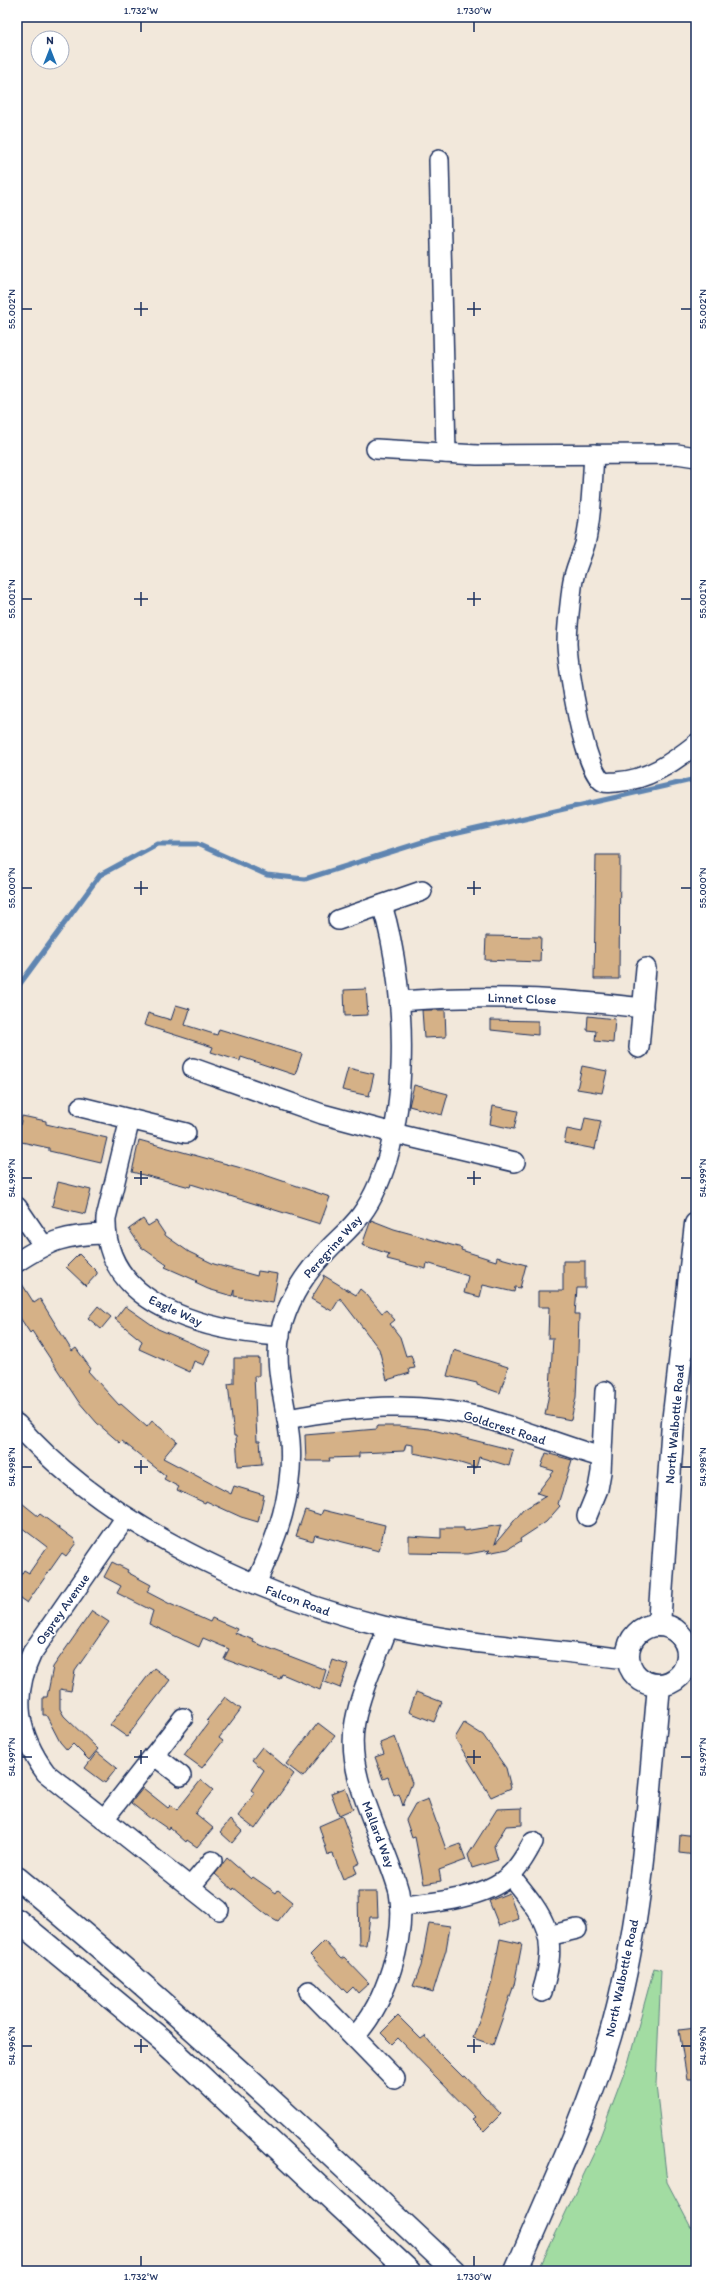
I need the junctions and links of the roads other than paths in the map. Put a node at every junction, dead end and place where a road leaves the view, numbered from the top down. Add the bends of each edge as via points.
1 (439, 160) dead end
2 (696, 447) edge
3 (376, 449) dead end
4 (446, 453) junction
5 (594, 454) junction
6 (677, 454) junction
7 (696, 457) edge
8 (696, 744) edge
9 (422, 891) dead end
10 (382, 905) junction
11 (338, 920) dead end
12 (646, 968) dead end
13 (400, 1001) junction
14 (643, 1008) junction
15 (639, 1048) dead end
16 (194, 1068) dead end
17 (81, 1106) dead end
18 (130, 1119) junction
19 (186, 1133) dead end
20 (393, 1133) junction
21 (514, 1162) dead end
22 (17, 1207) edge
23 (696, 1224) edge
24 (105, 1234) junction
25 (42, 1245) junction
26 (17, 1262) edge
27 (280, 1336) junction
28 (604, 1390) dead end
29 (287, 1419) junction
30 (17, 1424) edge
31 (601, 1457) junction
32 (587, 1516) dead end
33 (126, 1517) junction
34 (256, 1584) junction
35 (659, 1625) junction
36 (388, 1627) junction
37 (692, 1655) edge
38 (627, 1659) junction
39 (18, 1685) edge
40 (659, 1686) junction
41 (183, 1718) dead end
42 (154, 1755) junction
43 (181, 1776) dead end
44 (104, 1819) junction
45 (533, 1842) dead end
46 (212, 1861) dead end
47 (510, 1875) junction
48 (17, 1878) edge
49 (191, 1886) junction
50 (402, 1906) junction
51 (219, 1910) dead end
52 (17, 1920) edge
53 (577, 1929) dead end
54 (548, 1936) junction
55 (309, 1991) dead end
56 (542, 1992) dead end
57 (355, 2036) junction
58 (395, 2079) dead end
59 (519, 2263) edge
60 (409, 2271) edge
61 (454, 2271) edge

1 - 4 street
2 - 6 street
3 - 4 street
4 - 5 street
5 - 6 street
5 - 8 street via 591,513 572,585 567,644 576,708 589,759 596,777 604,783 622,781 640,778 669,765
6 - 7 street
9 - 10 street
10 - 11 street
10 - 13 street, Peregrine Way via 390,932
12 - 14 street
13 - 14 street, Linnet Close via 488,996 530,997
13 - 20 street, Peregrine Way via 398,1094
14 - 15 street
16 - 20 street via 288,1103
17 - 18 street
18 - 19 street
18 - 24 street via 109,1200
20 - 21 street
20 - 27 street, Peregrine Way via 373,1197 351,1227 323,1254 300,1284 284,1318
22 - 25 street
23 - 35 main road, North Walbottle Road via 673,1423
24 - 25 street via 67,1237
24 - 27 street, Eagle Way via 113,1261 122,1275 132,1286 153,1301 182,1316 235,1332
25 - 26 street
27 - 29 street, Peregrine Way via 280,1375
28 - 31 street
29 - 31 street, Goldcrest Road via 365,1407 424,1407 480,1417 560,1446
29 - 34 street, Peregrine Way via 291,1462 286,1506 281,1525
30 - 33 street, Falcon Road via 81,1485
31 - 32 street via 598,1489
33 - 34 street, Falcon Road via 199,1557
33 - 39 street, Osprey Avenue via 40,1639
34 - 36 street, Falcon Road via 308,1604
35 - 37 main road via 670,1627 680,1634
35 - 38 main road via 648,1626 639,1632 632,1640
36 - 38 street, Falcon Road via 435,1636
36 - 50 street, Mallard Way via 359,1705 353,1740 358,1777 395,1877
37 - 40 main road via 680,1676 670,1683
38 - 40 main road via 639,1679
39 - 44 street, Osprey Avenue via 23,1727 36,1760 59,1786
40 - 59 main road, North Walbottle Road via 642,1869 628,1958 610,2036 572,2144
41 - 42 street
42 - 43 street
42 - 44 street
44 - 49 street, Osprey Avenue
45 - 47 street
46 - 49 street
47 - 50 street via 494,1885 451,1900
47 - 54 street via 542,1916
48 - 61 main road via 186,2023 320,2144
49 - 51 street, Osprey Avenue
50 - 57 street, Mallard Way via 398,1947 379,2002 368,2023
52 - 60 main road via 162,2040
53 - 54 street
54 - 56 street via 550,1959
55 - 57 street
57 - 58 street

